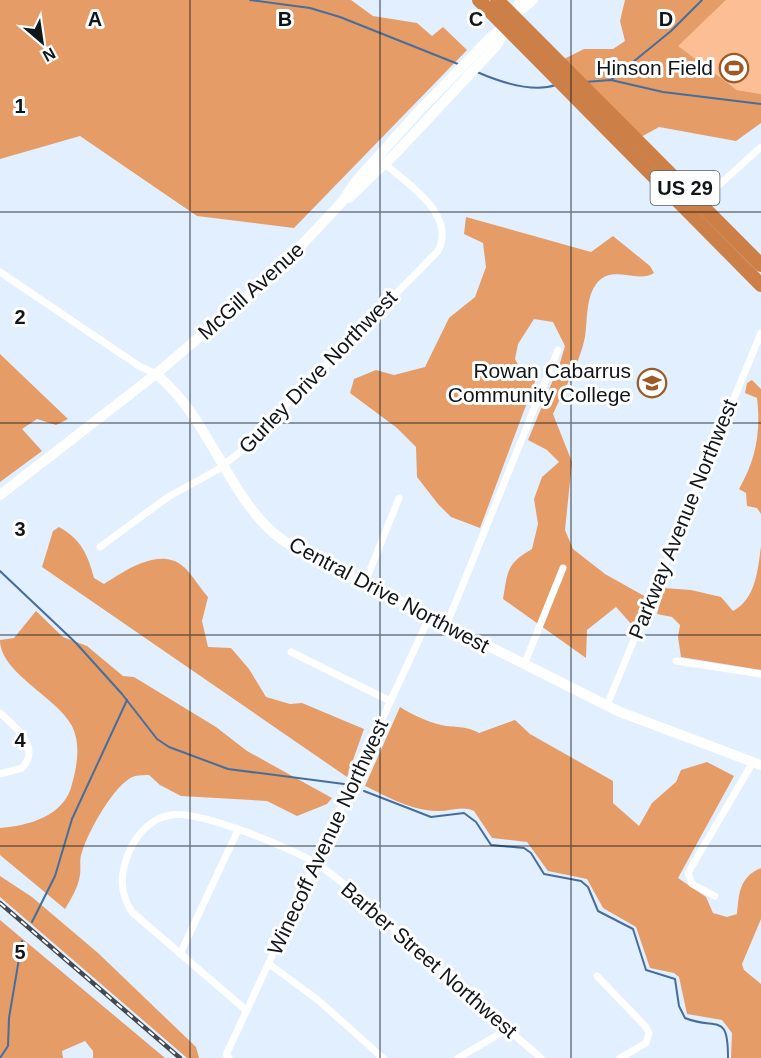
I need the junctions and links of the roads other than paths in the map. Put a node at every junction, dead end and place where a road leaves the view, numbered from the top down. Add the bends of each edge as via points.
1 (479, 0) edge
2 (497, 0) edge
3 (521, 0) edge
4 (533, 0) edge
5 (509, 21) junction
6 (554, 66) junction
7 (449, 88) junction
8 (435, 96) junction
9 (604, 117) junction
10 (761, 147) edge
11 (396, 153) junction
12 (385, 164) junction
13 (342, 203) junction
14 (699, 203) junction
15 (761, 265) edge
16 (0, 272) edge
17 (761, 285) edge
18 (761, 333) edge
19 (558, 350) dead end
20 (156, 374) junction
21 (224, 466) junction
22 (0, 495) edge
23 (399, 498) dead end
24 (100, 547) dead end
25 (563, 568) dead end
26 (364, 585) junction
27 (429, 618) junction
28 (446, 626) junction
29 (291, 652) dead end
30 (676, 661) dead end
31 (524, 665) junction
32 (761, 674) edge
33 (390, 701) junction
34 (607, 705) junction
35 (0, 713) edge
36 (757, 763) edge
37 (0, 774) edge
38 (238, 830) junction
39 (315, 863) junction
40 (715, 896) dead end
41 (180, 954) junction
42 (269, 964) junction
43 (597, 976) dead end
44 (247, 1011) junction
45 (508, 1029) junction
46 (228, 1057) edge
47 (383, 1058) edge
48 (458, 1058) edge
49 (541, 1058) edge
50 (620, 1058) edge

1 - 5 highway, US 29
2 - 5 highway, US 29
3 - 5 street
4 - 5 street
5 - 6 highway, US 29
5 - 7 street
6 - 9 highway, US 29
6 - 9 highway, US 29 via 585,107
7 - 8 street
7 - 11 street
8 - 11 street via 397,144
8 - 13 street via 356,181
9 - 14 highway, US 29
9 - 17 highway, US 29
10 - 14 street
11 - 12 street
12 - 13 street
12 - 21 street, Gurley Drive Northwest via 432,207 442,224 441,244
13 - 20 street, McGill Avenue via 279,269
14 - 15 highway, US 29
16 - 20 street, Central Drive Northwest
18 - 34 street, Parkway Avenue Northwest
19 - 28 street
20 - 21 street, Central Drive Northwest via 182,399
20 - 22 street, McGill Avenue
21 - 24 street, Gurley Drive Northwest via 168,497
21 - 26 street, Central Drive Northwest via 272,532 297,550
23 - 26 street
25 - 31 street
26 - 27 street, Central Drive Northwest
27 - 28 street, Central Drive Northwest
27 - 33 street, Winecoff Avenue Northwest
28 - 31 street, Central Drive Northwest
29 - 33 street
30 - 32 street
31 - 34 street, Central Drive Northwest
33 - 39 street, Winecoff Avenue Northwest
34 - 36 street, Central Drive Northwest
35 - 37 street via 24,737 29,756 22,768
36 - 40 street via 688,873 692,884
38 - 39 street, Barber Street Northwest
38 - 41 street
38 - 41 street, Barber Street Northwest via 186,815 171,815 146,827 134,841 122,872 124,901
39 - 42 street, Winecoff Avenue Northwest
39 - 45 street, Barber Street Northwest
41 - 44 street, Barber Street Northwest
42 - 44 street, Winecoff Avenue Northwest
42 - 47 street via 318,1000
43 - 50 street via 649,1033 646,1043
44 - 46 street, Winecoff Avenue Northwest
45 - 48 street
45 - 49 street, Barber Street Northwest

